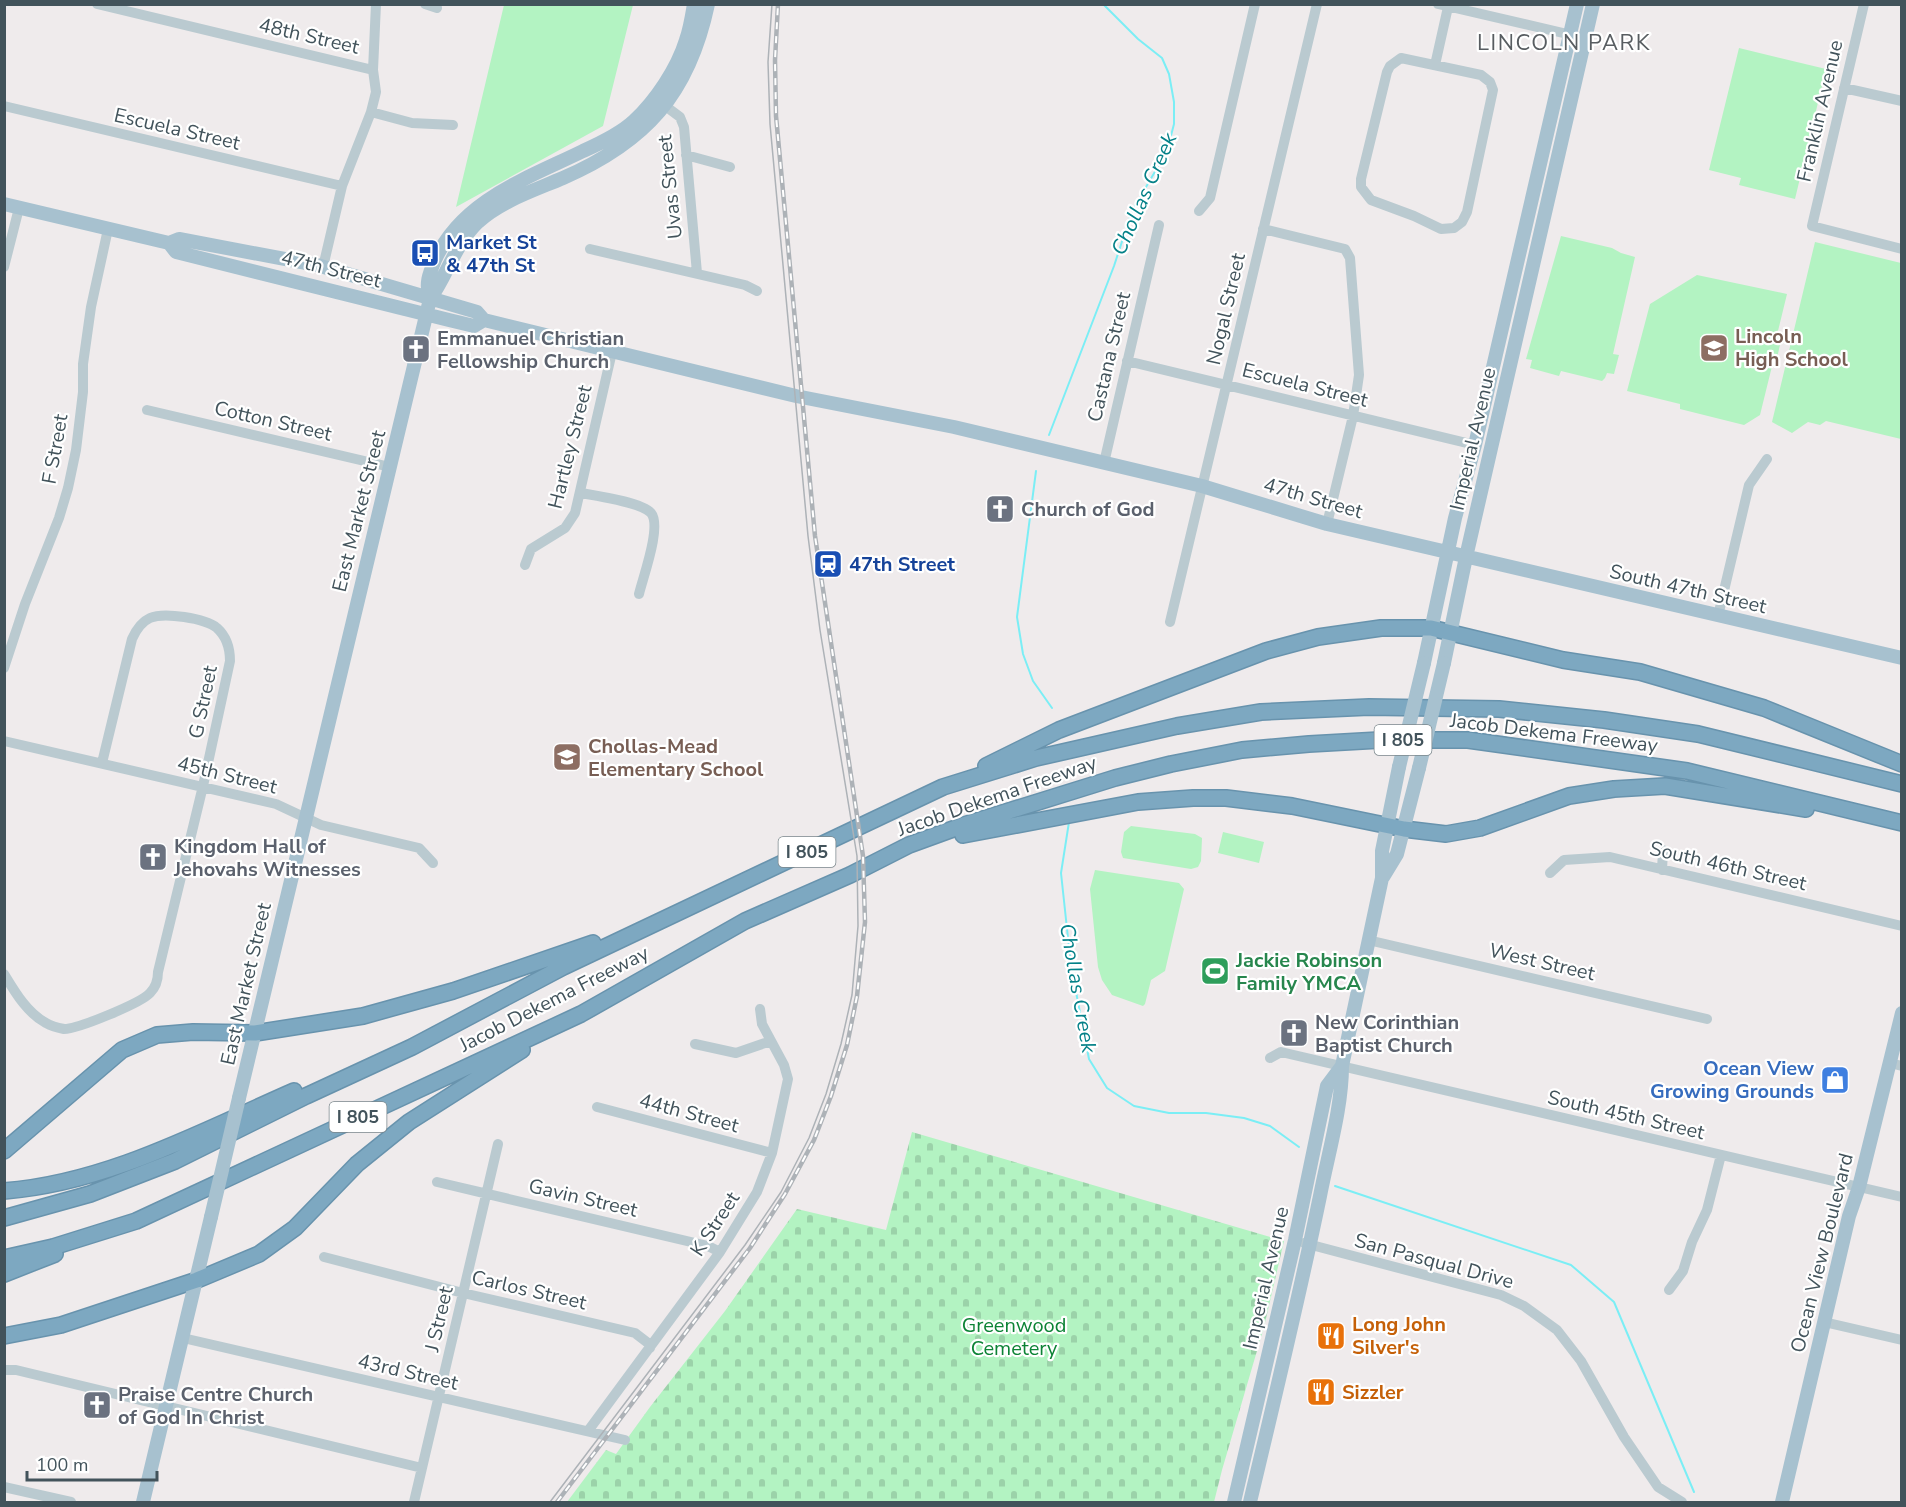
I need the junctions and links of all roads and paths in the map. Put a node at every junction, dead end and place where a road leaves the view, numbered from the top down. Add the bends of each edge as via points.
1 (97, 4) edge
2 (376, 4) edge
3 (425, 4) edge
4 (694, 4) edge
5 (708, 4) edge
6 (1255, 4) edge
7 (1317, 4) edge
8 (1578, 4) edge
9 (1593, 4) edge
10 (1863, 4) edge
11 (1443, 6) edge
12 (436, 8) dead end
13 (1571, 35) junction
14 (1585, 37) junction
15 (686, 42) junction
16 (1435, 64) junction
17 (373, 70) junction
18 (1844, 88) junction
19 (1902, 101) edge
20 (664, 105) junction
21 (4, 106) edge
22 (371, 112) junction
23 (453, 125) dead end
24 (686, 155) junction
25 (730, 167) dead end
26 (342, 186) junction
27 (4, 204) edge
28 (19, 208) junction
29 (1199, 211) dead end
30 (1159, 225) dead end
31 (108, 229) junction
32 (1263, 229) junction
33 (170, 243) junction
34 (590, 249) dead end
35 (1902, 249) edge
36 (4, 267) edge
37 (323, 267) junction
38 (697, 273) junction
39 (757, 291) dead end
40 (430, 299) junction
41 (426, 314) junction
42 (484, 320) junction
43 (612, 352) junction
44 (1127, 361) junction
45 (1226, 385) junction
46 (147, 410) dead end
47 (1353, 416) junction
48 (1475, 446) junction
49 (1767, 459) dead end
50 (1104, 463) junction
51 (390, 467) junction
52 (1202, 486) junction
53 (581, 493) junction
54 (1327, 524) junction
55 (1447, 552) junction
56 (1466, 557) junction
57 (525, 566) dead end
58 (639, 594) dead end
59 (1718, 616) junction
60 (1170, 622) dead end
61 (1431, 628) junction
62 (1451, 634) junction
63 (1902, 658) edge
64 (4, 668) edge
65 (4, 741) edge
66 (102, 763) junction
67 (1902, 764) edge
68 (1902, 784) edge
69 (204, 786) junction
70 (943, 787) junction
71 (305, 818) junction
72 (1902, 823) edge
73 (1387, 825) junction
74 (1404, 829) junction
75 (909, 845) junction
76 (1663, 850) dead end
77 (433, 863) dead end
78 (1662, 870) junction
79 (1550, 873) dead end
80 (1382, 878) junction
81 (671, 917) junction
82 (1902, 926) edge
83 (1368, 940) junction
84 (4, 974) edge
85 (760, 1009) dead end
86 (1902, 1013) edge
87 (581, 1014) junction
88 (1707, 1019) dead end
89 (255, 1033) junction
90 (771, 1041) junction
91 (695, 1044) dead end
92 (412, 1047) junction
93 (1270, 1058) dead end
94 (1896, 1065) edge
95 (1342, 1066) junction
96 (597, 1107) dead end
97 (498, 1144) dead end
98 (6, 1150) edge
99 (772, 1153) junction
100 (1721, 1155) junction
101 (437, 1182) dead end
102 (1859, 1187) junction
103 (4, 1191) edge
104 (487, 1193) junction
105 (1902, 1197) edge
106 (4, 1218) edge
107 (136, 1221) junction
108 (1295, 1240) junction
109 (1310, 1245) junction
110 (720, 1252) junction
111 (324, 1257) dead end
112 (4, 1258) edge
113 (4, 1274) edge
114 (197, 1280) junction
115 (1669, 1290) dead end
116 (463, 1293) junction
117 (1824, 1322) junction
118 (4, 1336) edge
119 (183, 1338) junction
120 (1902, 1340) edge
121 (650, 1348) junction
122 (4, 1370) edge
123 (439, 1398) junction
124 (166, 1407) junction
125 (588, 1431) junction
126 (625, 1440) dead end
127 (422, 1468) junction
128 (4, 1487) edge
129 (71, 1503) edge
130 (143, 1503) edge
131 (414, 1503) edge
132 (1234, 1503) edge
133 (1250, 1503) edge
134 (1682, 1503) edge
135 (1782, 1503) edge

1 - 17 street, 48th Street
2 - 17 street
3 - 12 street
4 - 15 main road, East Market Street
5 - 20 main road, East Market Street via 691,62
6 - 29 street via 1210,198
7 - 32 street, Nogal Street
8 - 13 main road, Imperial Avenue
9 - 14 main road, Imperial Avenue
10 - 18 street, Franklin Avenue
11 - 13 street
11 - 16 street
13 - 14 street
13 - 48 main road, Imperial Avenue
14 - 56 main road, Imperial Avenue
15 - 20 main road via 684,62 663,100
15 - 40 main road, East Market Street via 655,97 634,121 607,140 492,196 465,217 429,273 426,288
16 - 16 street via 1482,75 1493,90 1467,212 1454,228 1441,229 1371,200 1361,187 1390,66 1401,58
17 - 22 street via 376,92
18 - 19 street
18 - 35 street, Franklin Avenue via 1812,226
20 - 24 street, Uvas Street via 680,117
20 - 40 main road, East Market Street via 646,127 616,151 495,209 478,222 457,248
21 - 26 street, Escuela Street
22 - 23 street via 412,123
22 - 26 street
24 - 25 street
24 - 38 street, Uvas Street
26 - 37 street
27 - 28 main road, 47th Street
28 - 31 main road, 47th Street
28 - 36 street
30 - 44 street, Castana Street
31 - 33 main road, 47th Street
31 - 64 street, F Street via 91,307 76,450 68,488
32 - 45 street, Nogal Street
32 - 47 street via 1345,249 1350,258 1359,375
33 - 37 main road, 47th Street via 179,239
33 - 41 main road, 47th Street via 176,252
34 - 38 street
37 - 40 main road, 47th Street
38 - 39 street
40 - 41 main road, East Market Street
40 - 42 main road, 47th Street via 477,312
41 - 42 main road, 47th Street via 474,326
41 - 51 main road, East Market Street
42 - 43 main road, 47th Street
43 - 50 main road, 47th Street
43 - 53 street, Hartley Street
44 - 45 street, Escuela Street
44 - 50 street, Castana Street
45 - 47 street, Escuela Street
45 - 52 street, Nogal Street
46 - 51 street, Cotton Street
47 - 48 street, Escuela Street
47 - 54 street
48 - 55 main road, Imperial Avenue
49 - 59 street via 1749,485
50 - 52 main road, 47th Street
51 - 71 main road, East Market Street
52 - 54 main road, 47th Street
52 - 60 street, Nogal Street
53 - 57 street, Hartley Street via 565,528 531,549
53 - 58 street via 642,507 652,514 656,527
54 - 55 main road, 47th Street
55 - 56 main road, 47th Street
55 - 61 main road, Imperial Avenue
56 - 59 main road, South 47th Street
56 - 62 main road, Imperial Avenue
59 - 63 main road, South 47th Street
61 - 62 highway
61 - 70 highway via 1371,629 1318,637 1266,651 1059,730
61 - 73 main road, Imperial Avenue, bridge
62 - 67 highway via 1563,660 1640,672 1764,708
62 - 74 main road, Imperial Avenue, bridge
65 - 66 street, 45th Street
66 - 69 street, 45th Street
66 - 69 street, G Street via 138,627 147,619 168,614 208,623 218,629 230,646 230,661
68 - 70 highway, Jacob Dekema Freeway / I 805 via 1698,734 1604,720 1499,709 1370,707 1261,712 1177,726 1036,758
69 - 71 street, 45th Street via 276,804
69 - 84 street, G Street via 153,991 143,1000 64,1029 47,1024 32,1012
70 - 81 highway, Jacob Dekema Freeway / I 805
71 - 77 street, 45th Street via 419,848
71 - 89 main road, East Market Street
72 - 74 highway via 1665,786 1569,796 1480,828 1446,834
72 - 75 highway, Jacob Dekema Freeway / I 805 via 1687,771 1468,740 1380,740 1242,750 1170,764
73 - 74 highway
73 - 75 highway via 1292,806 1193,798 1138,802
73 - 80 main road, Imperial Avenue
74 - 80 main road, Imperial Avenue via 1397,854
75 - 87 highway, Jacob Dekema Freeway / I 805 via 745,921
76 - 78 street
78 - 79 street, South 46th Street via 1610,857 1564,860
78 - 82 street, South 46th Street
80 - 83 main road, Imperial Avenue
81 - 89 highway via 453,991 363,1016
81 - 92 highway, Jacob Dekema Freeway / I 805 via 563,967
83 - 88 street, West Street
83 - 95 main road, Imperial Avenue
85 - 90 street, K Street
86 - 94 main road, Ocean View Boulevard
87 - 107 highway, Jacob Dekema Freeway / I 805
87 - 114 highway via 409,1122 357,1164 295,1228 259,1254
89 - 98 highway via 157,1035 122,1050
89 - 114 main road, East Market Street, bridge
90 - 91 street via 736,1053
90 - 99 street, K Street via 788,1079
92 - 103 highway via 293,1092 139,1160 36,1188
92 - 106 highway, Jacob Dekema Freeway / I 805 via 175,1161 90,1194
93 - 95 street, South 45th Street via 1281,1052
94 - 102 main road, Ocean View Boulevard
95 - 100 street, South 45th Street
95 - 108 main road, Imperial Avenue via 1327,1086
95 - 109 main road, Imperial Avenue via 1342,1085
96 - 99 street, 44th Street
97 - 104 street, J Street
99 - 110 street, K Street via 757,1192
100 - 102 street, South 45th Street
100 - 115 street via 1707,1210 1683,1271
101 - 104 street, Gavin Street
102 - 105 street, South 45th Street
102 - 117 main road, Ocean View Boulevard
104 - 110 street, Gavin Street
104 - 116 street, J Street
107 - 112 highway, Jacob Dekema Freeway / I 805
107 - 113 highway
108 - 109 street, San Pasqual Drive
108 - 132 main road, Imperial Avenue
109 - 133 main road, Imperial Avenue
109 - 134 street, San Pasqual Drive via 1501,1295 1524,1306 1557,1330 1658,1487
110 - 121 street, K Street
111 - 116 street, Carlos Street
114 - 118 highway via 61,1325
114 - 119 main road, East Market Street
116 - 121 street, Carlos Street via 635,1333
116 - 123 street, J Street
117 - 120 street
117 - 135 main road, Ocean View Boulevard
119 - 123 street, 43rd Street
119 - 124 main road, East Market Street
121 - 125 street, K Street
122 - 124 street
123 - 125 street, 43rd Street
123 - 127 street, J Street
124 - 127 street
124 - 130 main road, East Market Street
125 - 126 street, 43rd Street
127 - 131 street, J Street
128 - 129 street

